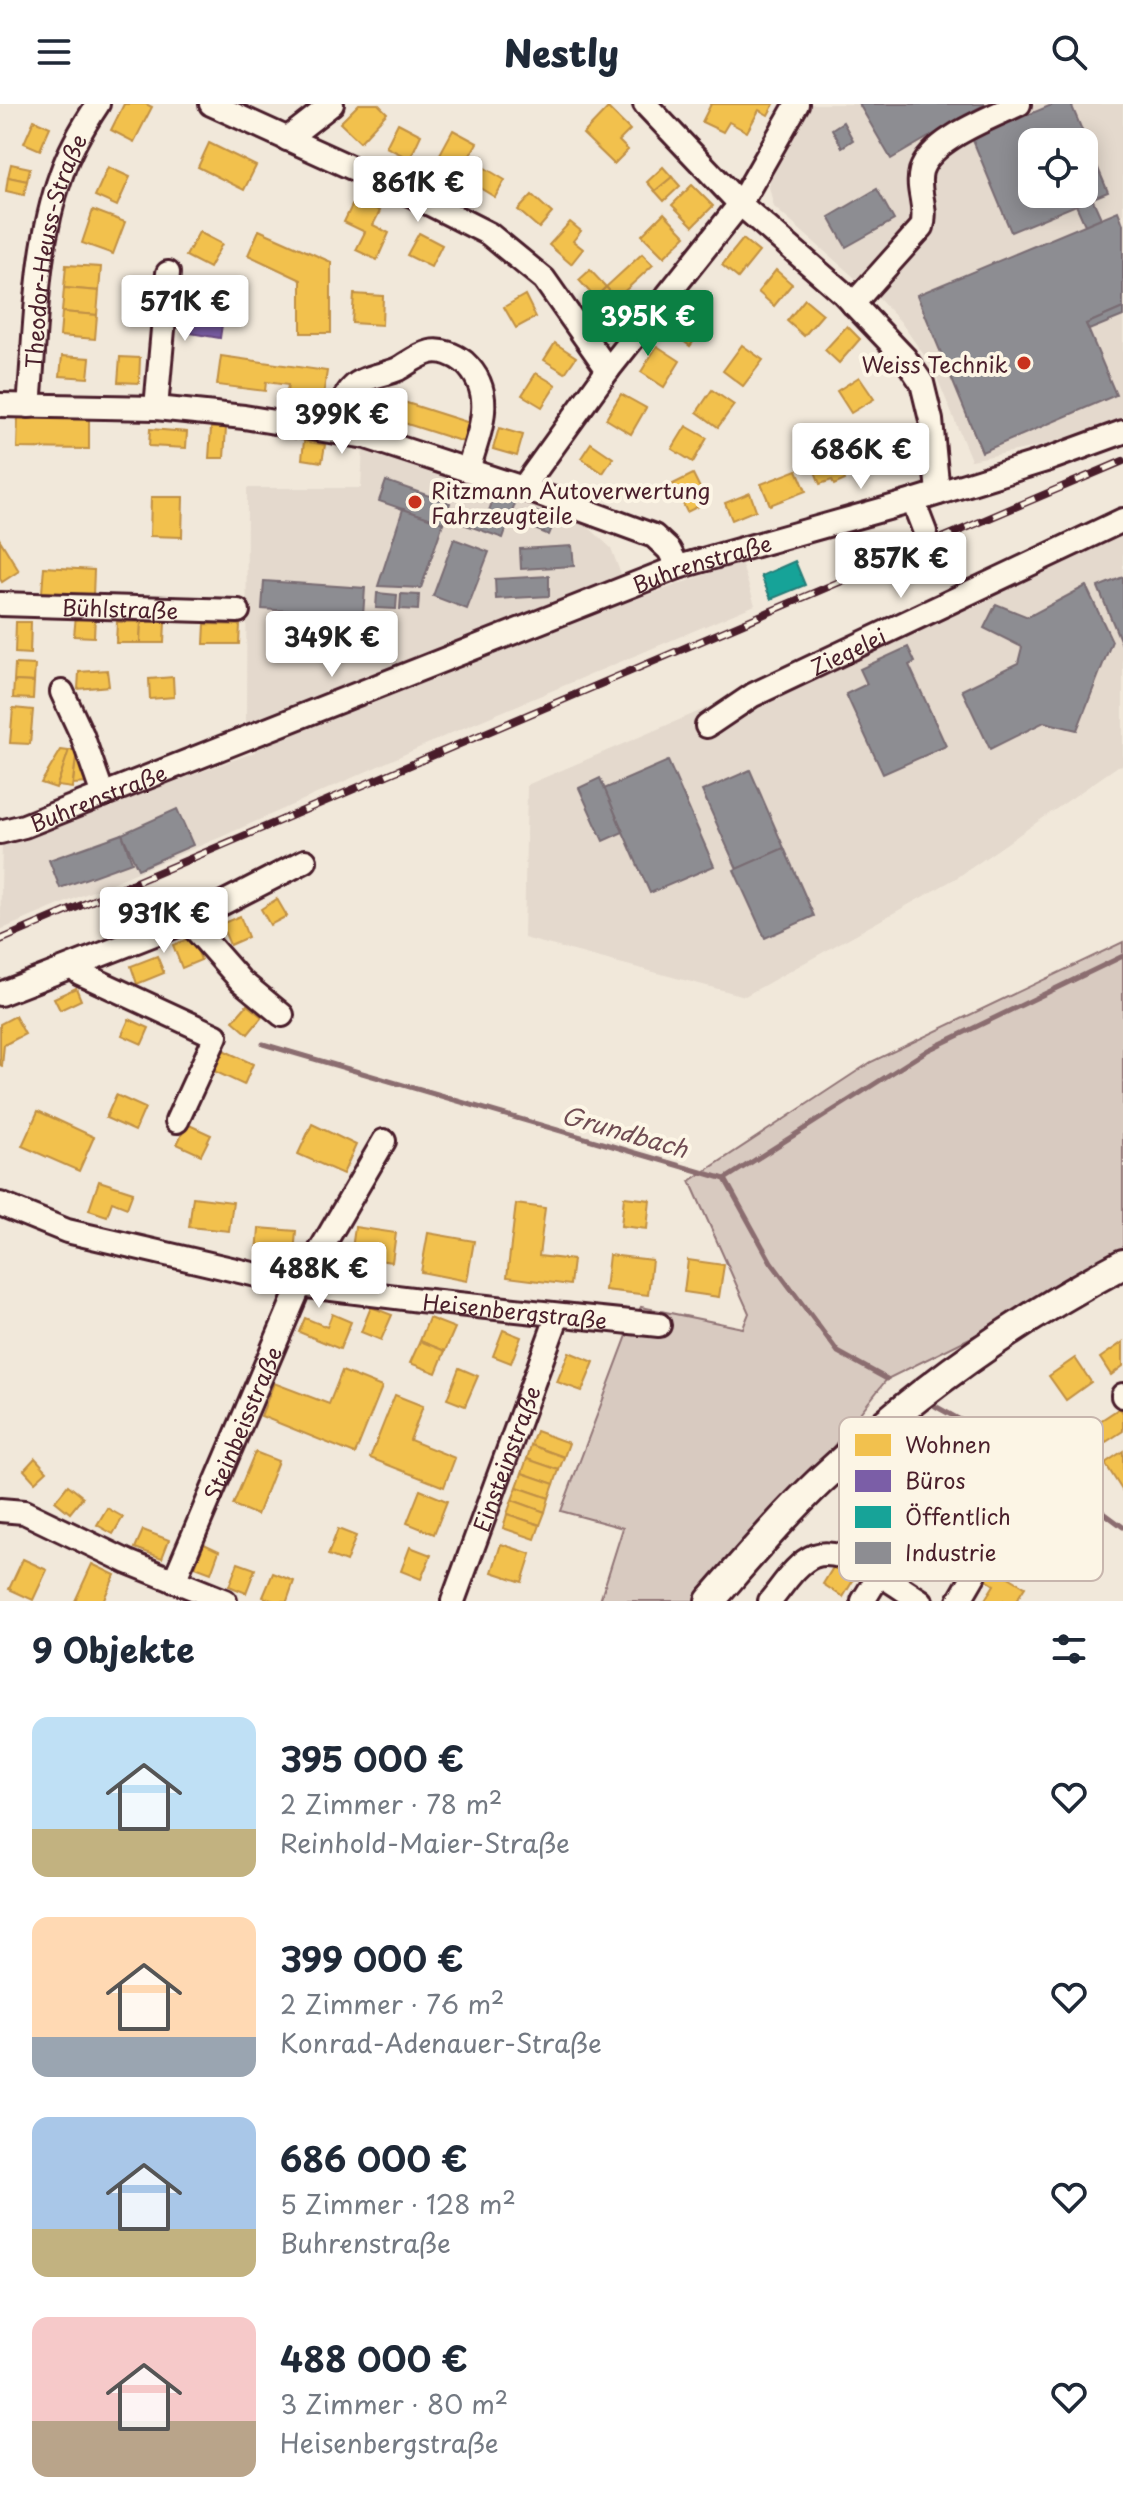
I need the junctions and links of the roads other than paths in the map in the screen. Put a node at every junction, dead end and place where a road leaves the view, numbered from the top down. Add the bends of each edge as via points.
1 (98, 104) edge
2 (211, 104) edge
3 (332, 104) edge
4 (645, 104) edge
5 (797, 104) edge
6 (1019, 104) edge
7 (287, 139) junction
8 (740, 204) junction
9 (168, 273) dead end
10 (853, 304) junction
11 (608, 370) junction
12 (0, 405) edge
13 (29, 406) junction
14 (156, 408) junction
15 (333, 431) junction
16 (1123, 432) edge
17 (468, 470) junction
18 (523, 488) junction
19 (938, 493) junction
20 (913, 501) junction
21 (1123, 520) edge
22 (925, 532) dead end
23 (678, 567) junction
24 (0, 604) edge
25 (238, 611) dead end
26 (62, 692) dead end
27 (707, 726) dead end
28 (103, 795) junction
29 (0, 832) edge
30 (305, 861) dead end
31 (188, 921) junction
32 (74, 967) junction
33 (0, 994) edge
34 (282, 1015) dead end
35 (177, 1121) dead end
36 (384, 1141) dead end
37 (0, 1204) edge
38 (1123, 1264) edge
39 (300, 1285) junction
40 (558, 1315) junction
41 (659, 1325) dead end
42 (894, 1417) edge
43 (839, 1465) edge
44 (0, 1510) edge
45 (839, 1555) edge
46 (174, 1581) junction
47 (875, 1581) edge
48 (889, 1581) edge
49 (971, 1581) edge
50 (225, 1601) edge
51 (453, 1601) edge
52 (710, 1601) edge
53 (770, 1601) edge
54 (863, 1601) edge
55 (921, 1601) edge
56 (959, 1601) edge

1 - 13 street, Theodor-Heuss-Straße via 61,172 50,211
2 - 7 street
3 - 7 street
4 - 8 street
5 - 8 street
6 - 10 street via 951,137 927,159 920,173 926,213 922,227
7 - 11 street via 489,234 544,279
8 - 10 street
8 - 11 street
9 - 14 street
10 - 19 street via 922,383
11 - 18 street
12 - 13 street
13 - 14 street
14 - 15 street
15 - 17 street
15 - 17 street via 356,383 442,351 461,359 479,377 483,390 482,425
16 - 19 street, Buhrenstraße
17 - 18 street
18 - 23 street via 654,536
19 - 20 street, Buhrenstraße
20 - 22 street
20 - 23 street, Buhrenstraße
21 - 27 street, Ziegelei via 753,695
23 - 28 street, Buhrenstraße
24 - 25 street, Bühlstraße
26 - 28 street
28 - 29 street, Buhrenstraße
30 - 31 street
31 - 32 street
31 - 34 street via 241,981
32 - 33 street
32 - 35 street via 216,1036
36 - 39 street, Steinbeisstraße
37 - 39 street, Heisenbergstraße via 67,1231
38 - 42 main road via 1010,1330
39 - 40 street, Heisenbergstraße
39 - 46 street, Steinbeisstraße
40 - 41 street, Heisenbergstraße
40 - 51 street, Einsteinstraße
43 - 52 main road
44 - 46 street via 24,1512
45 - 53 street via 812,1556
46 - 50 street
47 - 54 street
48 - 55 street
49 - 56 street

